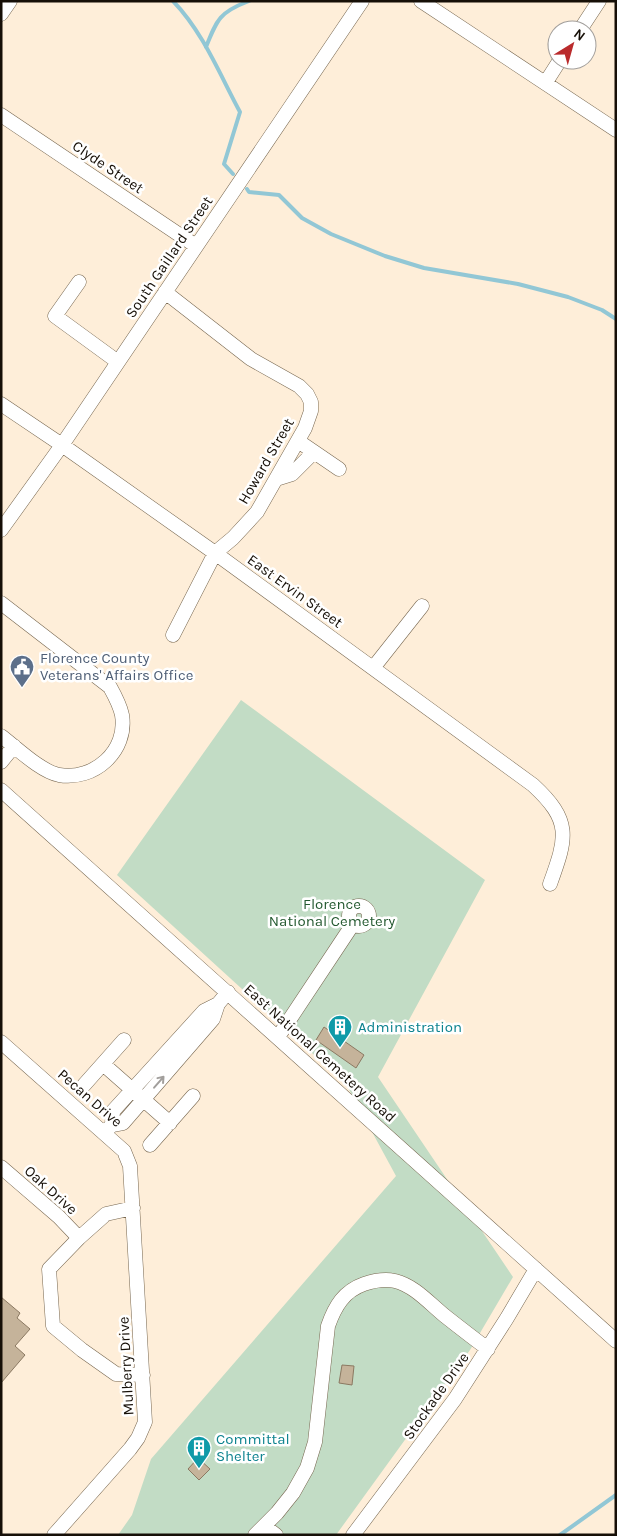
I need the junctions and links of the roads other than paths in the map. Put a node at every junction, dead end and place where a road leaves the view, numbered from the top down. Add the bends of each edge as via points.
1 (10, 1) edge
2 (362, 1) edge
3 (421, 1) edge
4 (599, 1) edge
5 (1, 14) edge
6 (587, 20) edge
7 (554, 70) edge
8 (546, 82) junction
9 (1, 115) edge
10 (616, 130) edge
11 (196, 246) junction
12 (78, 282) dead end
13 (165, 292) junction
14 (118, 362) junction
15 (1, 404) edge
16 (298, 441) junction
17 (62, 445) junction
18 (314, 452) junction
19 (339, 469) dead end
20 (276, 479) junction
21 (1, 530) edge
22 (215, 553) junction
23 (1, 603) edge
24 (422, 606) dead end
25 (173, 635) dead end
26 (373, 668) junction
27 (1, 736) edge
28 (14, 746) junction
29 (1, 762) edge
30 (1, 790) edge
31 (550, 884) dead end
32 (353, 924) dead end
33 (228, 992) junction
34 (218, 1004) junction
35 (278, 1037) junction
36 (124, 1040) dead end
37 (1, 1042) edge
38 (103, 1064) junction
39 (84, 1085) dead end
40 (132, 1090) junction
41 (193, 1096) dead end
42 (143, 1100) junction
43 (170, 1123) junction
44 (108, 1129) junction
45 (150, 1145) dead end
46 (1, 1167) edge
47 (133, 1193) joint
48 (134, 1208) junction
49 (79, 1238) junction
50 (536, 1269) junction
51 (616, 1341) edge
52 (488, 1349) junction
53 (143, 1375) junction
54 (265, 1532) edge
55 (54, 1535) edge
56 (353, 1535) edge

1 - 5 street
2 - 11 street, South Gaillard Street
3 - 8 street
4 - 6 street
7 - 8 street
8 - 10 street
9 - 11 street, Clyde Street
11 - 13 street, South Gaillard Street
12 - 14 street via 55,316
13 - 14 street, South Gaillard Street
13 - 16 street, Howard Street via 251,359 299,386 307,394 311,402 310,411 306,428
14 - 17 street, South Gaillard Street
15 - 17 street, East Ervin Street
16 - 18 street
16 - 20 street, Howard Street
17 - 21 street, South Gaillard Street
17 - 22 street, East Ervin Street
18 - 19 street
18 - 20 street via 292,474
20 - 22 street, Howard Street via 257,512
22 - 25 street, Howard Street
22 - 26 street, East Ervin Street
23 - 28 street via 110,687 122,716 120,742 104,764 90,772 58,774 42,767
24 - 26 street
26 - 31 street, East Ervin Street via 533,785 556,809 562,824 563,840
27 - 28 street
28 - 29 street
30 - 33 street, East National Cemetery Road
32 - 35 street
33 - 34 street
33 - 35 street, East National Cemetery Road
34 - 40 street via 204,1011
42 -> 34 street via 213,1019
35 - 50 street, East National Cemetery Road
36 - 38 street
37 - 44 street, Pecan Drive
38 - 39 street
38 - 40 street
40 - 42 street
40 - 44 street via 113,1111
41 - 43 street
42 - 43 street
42 - 44 street via 123,1123
43 - 45 street
44 - 47 street, Pecan Drive via 128,1158
46 - 49 street, Oak Drive
47 - 48 street, Mulberry Drive
48 - 49 street via 106,1214
48 - 53 street, Mulberry Drive
49 - 53 street via 49,1270 53,1326 116,1374
50 - 51 street, East National Cemetery Road
50 - 52 street, Stockade Drive
52 - 54 street via 422,1296 393,1280 373,1281 342,1297 328,1326 315,1442 307,1468
52 - 56 street, Stockade Drive via 444,1414
53 - 55 street, Mulberry Drive via 144,1422 138,1438

